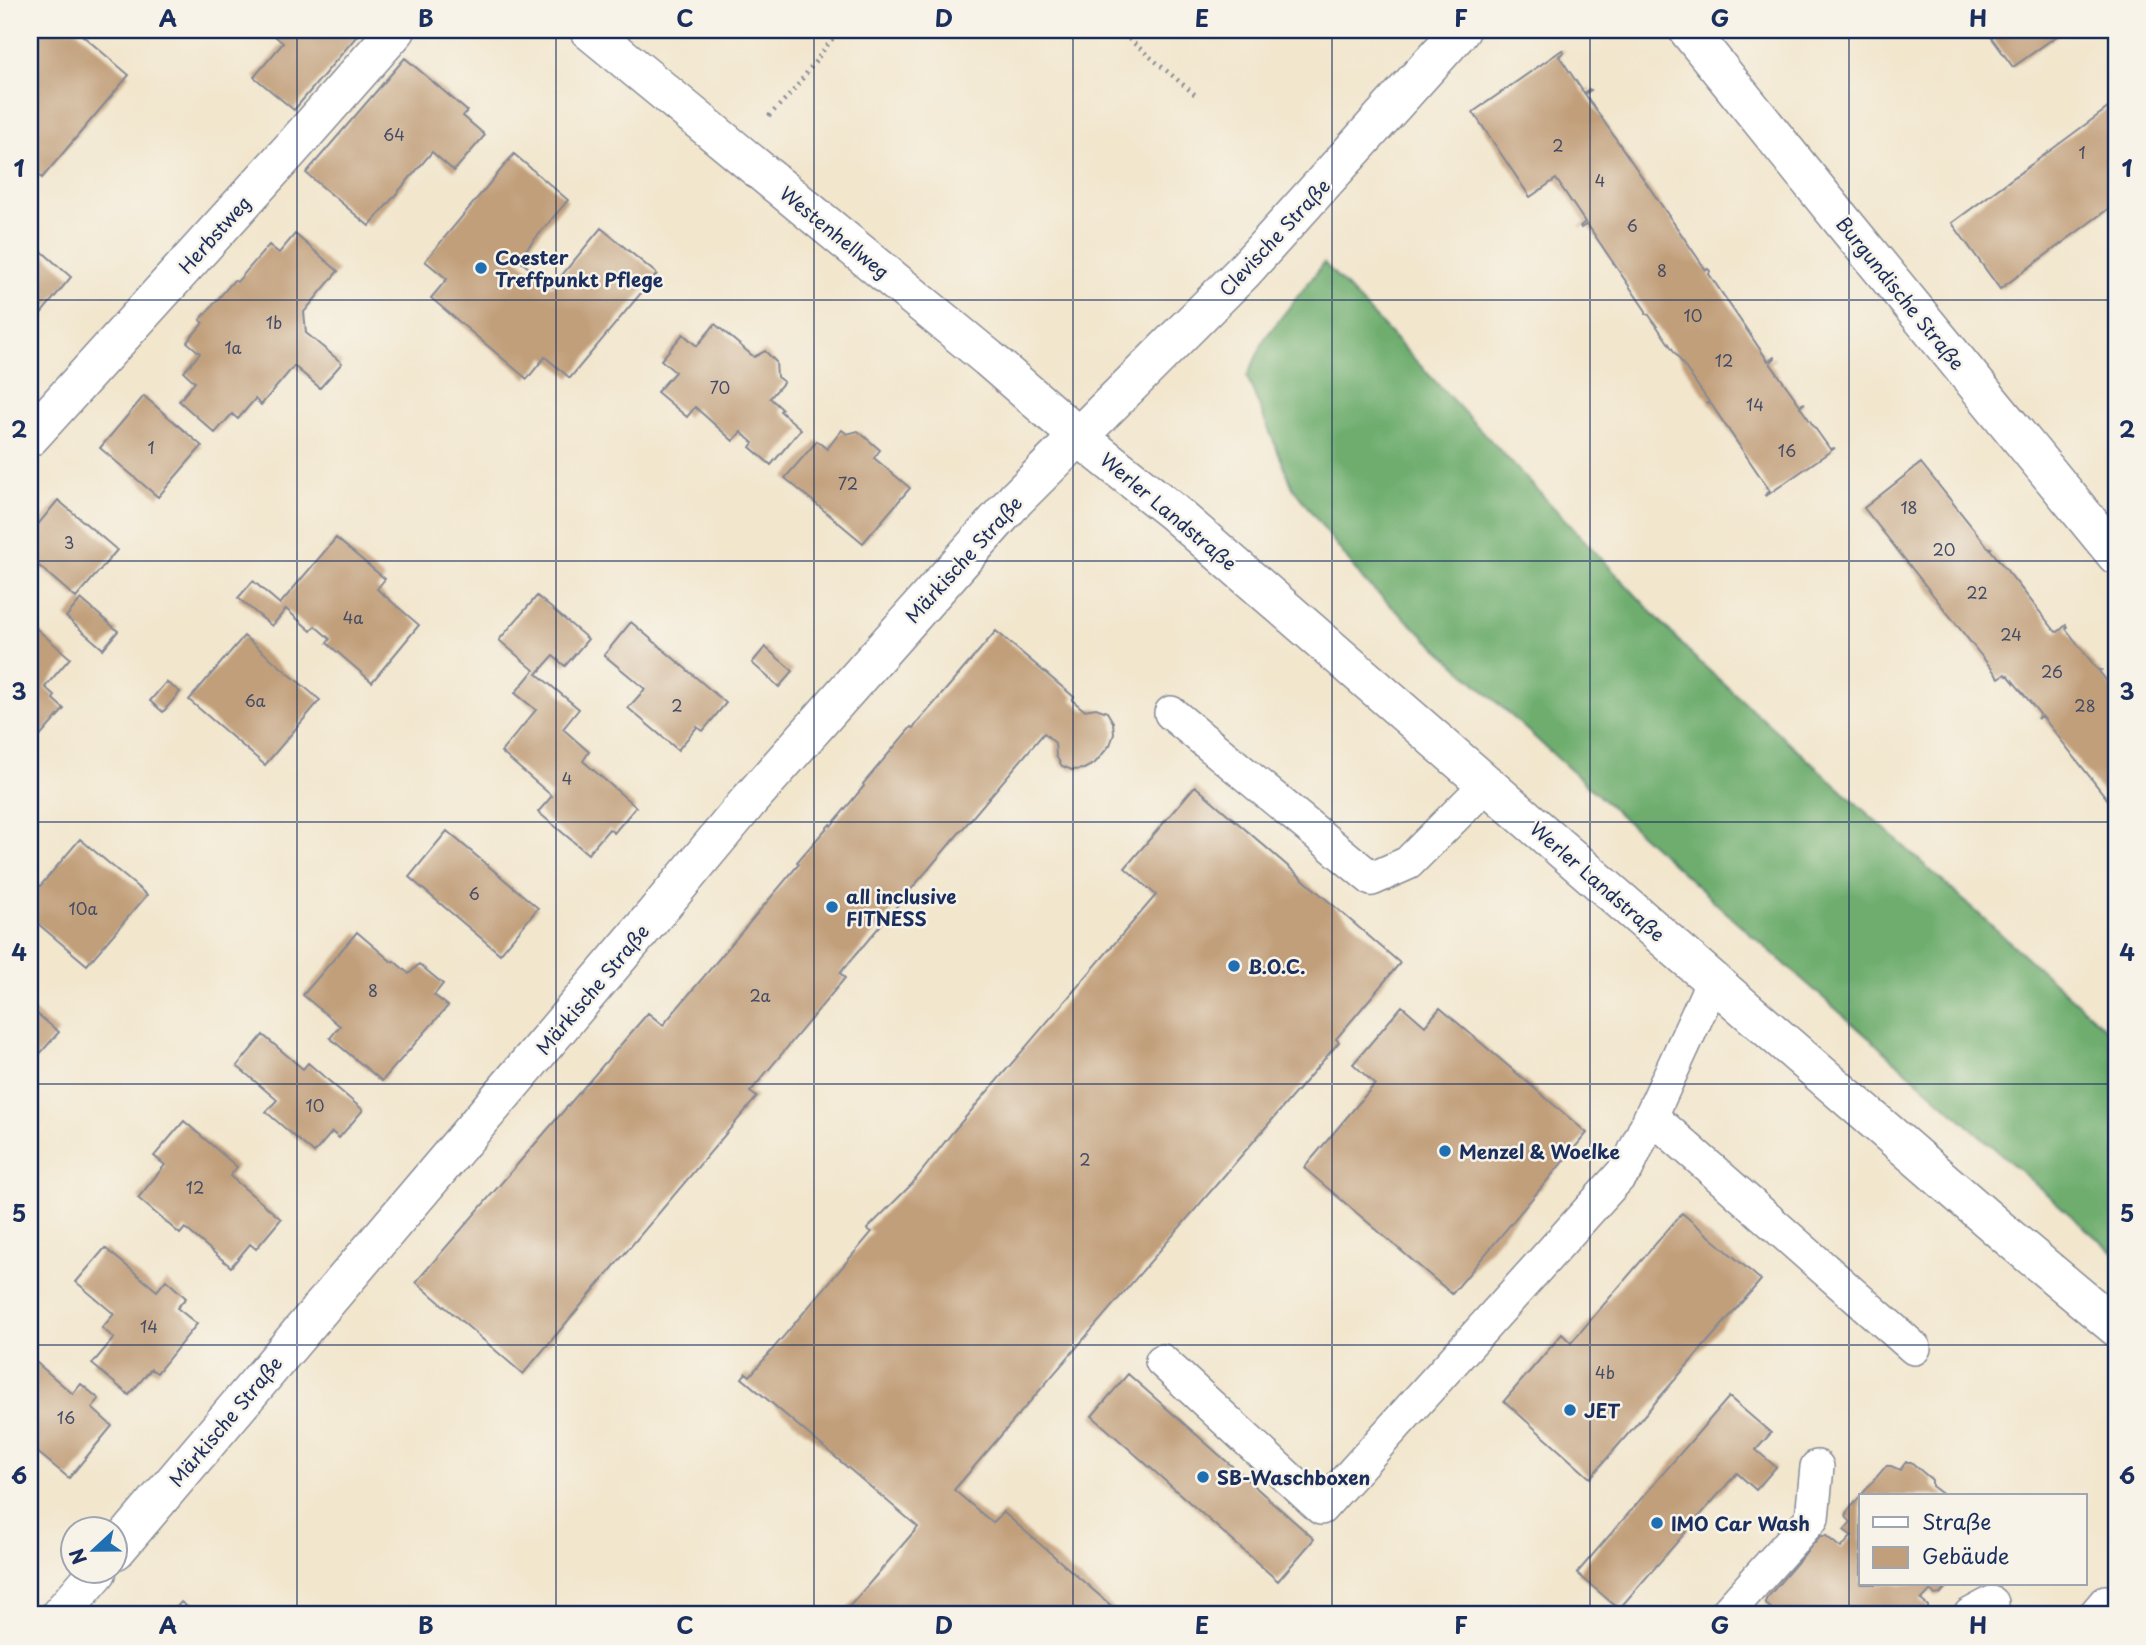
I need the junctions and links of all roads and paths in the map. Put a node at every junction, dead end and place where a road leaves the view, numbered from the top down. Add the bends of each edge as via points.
1 (396, 30) edge
2 (589, 30) edge
3 (839, 30) edge
4 (1118, 30) edge
5 (1461, 30) edge
6 (1688, 30) edge
7 (1198, 97) dead end
8 (739, 153) junction
9 (1079, 436) junction
10 (30, 437) edge
11 (2116, 555) edge
12 (1171, 713) dead end
13 (1487, 784) junction
14 (1713, 981) junction
15 (1651, 1116) junction
16 (2116, 1327) edge
17 (1914, 1348) dead end
18 (1162, 1361) dead end
19 (1817, 1468) dead end
20 (130, 1533) edge
21 (85, 1586) edge
22 (2116, 1611) edge
23 (60, 1615) edge
24 (1726, 1615) edge
25 (2095, 1615) edge

1 - 10 street, Herbstweg
2 - 8 street, Westenhellweg
3 - 8 path
4 - 7 path
5 - 9 street, Clevische Straße via 1243,272
6 - 11 street, Burgundische Straße
8 - 9 street, Westenhellweg
9 - 13 street, Werler Landstraße via 1174,512
9 - 20 street, Märkische Straße via 1016,499 747,803
12 - 13 lane via 1372,879 1408,863
13 - 14 street, Werler Landstraße
14 - 15 lane
14 - 16 street, Werler Landstraße
15 - 17 lane
15 - 18 lane via 1627,1168 1321,1508
19 - 24 lane via 1812,1518
21 - 23 street
22 - 25 lane via 2106,1602

